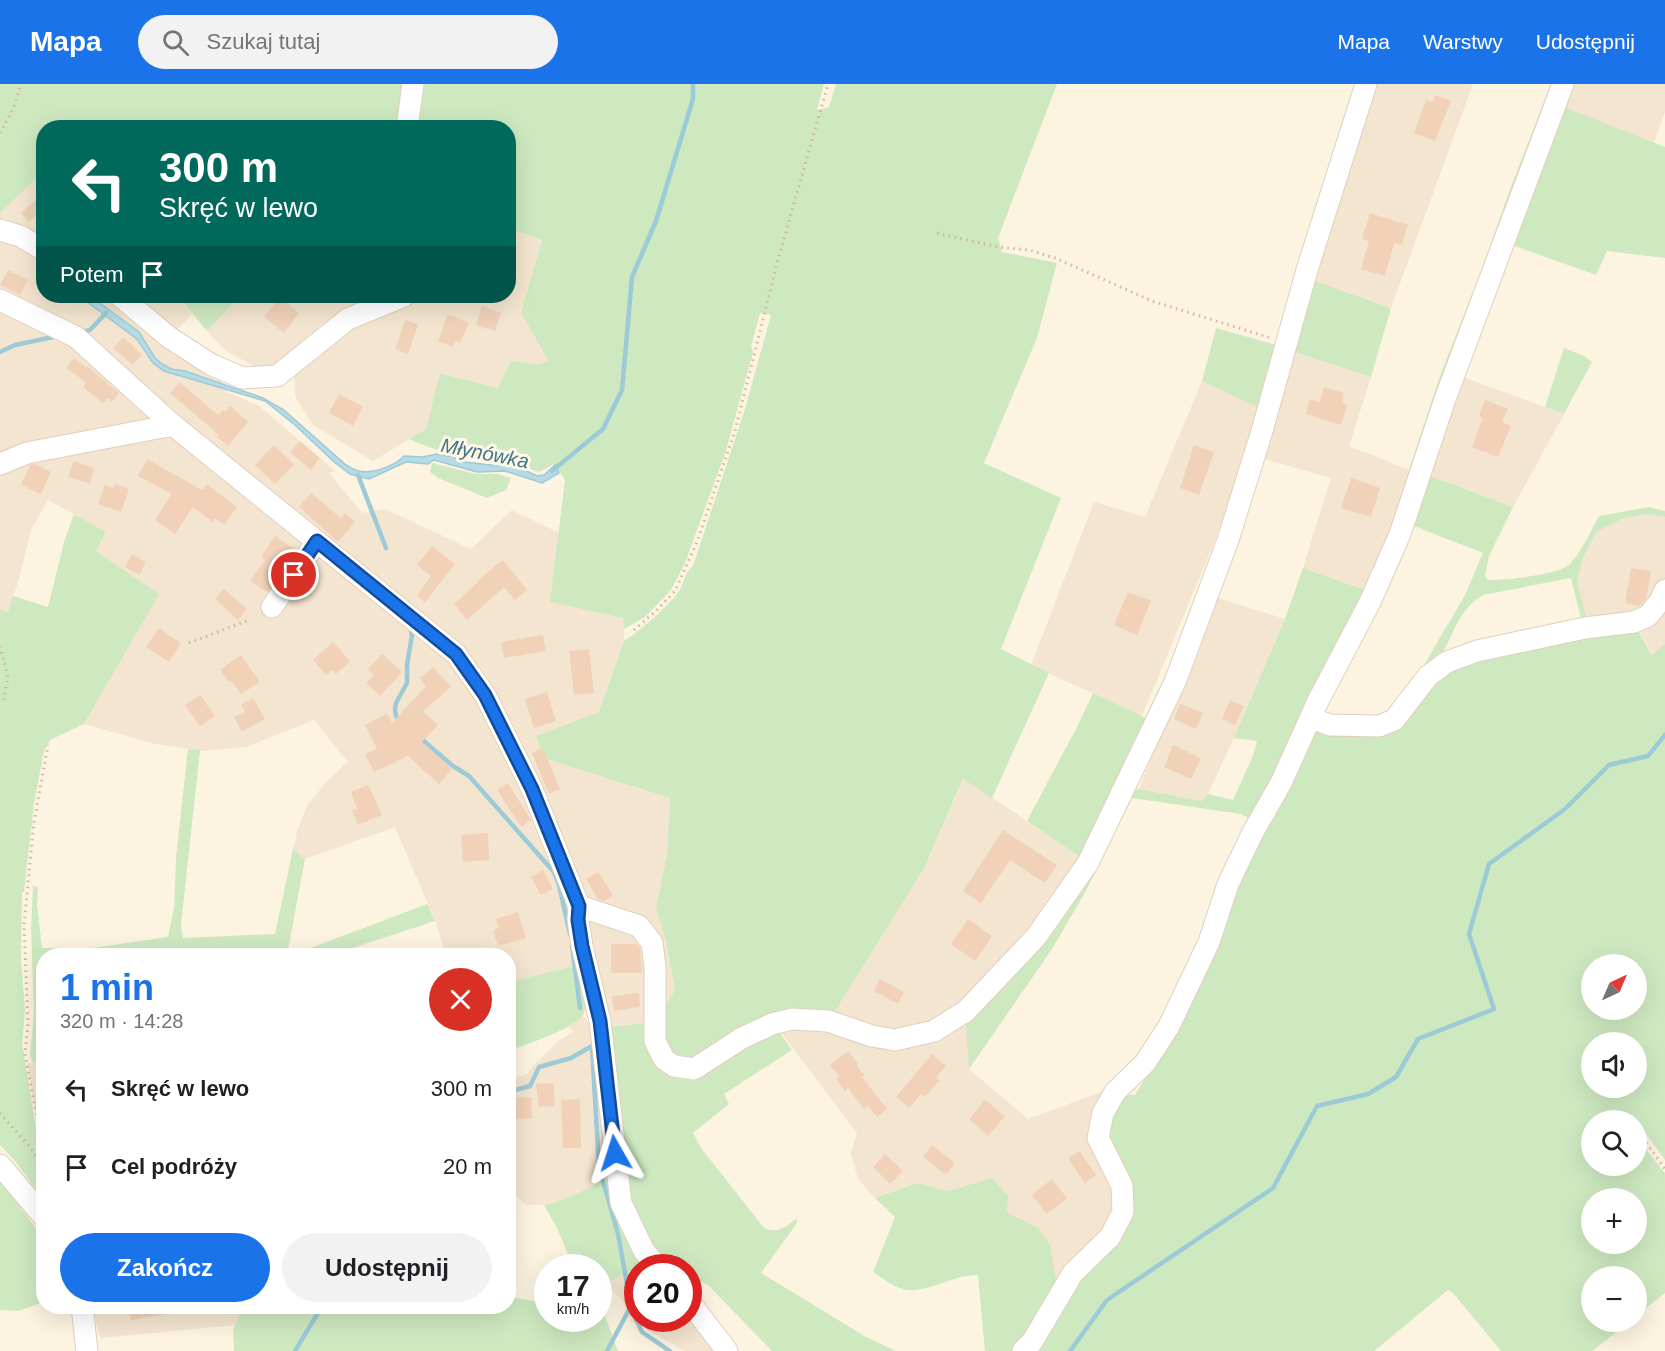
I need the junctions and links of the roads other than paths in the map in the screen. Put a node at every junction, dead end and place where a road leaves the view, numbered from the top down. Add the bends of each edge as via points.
1 (413, 84) edge
2 (1366, 84) edge
3 (1563, 84) edge
4 (408, 120) edge
5 (0, 230) edge
6 (36, 245) edge
7 (0, 300) edge
8 (128, 303) edge
9 (387, 303) edge
10 (173, 425) junction
11 (0, 464) edge
12 (317, 541) junction
13 (1665, 590) edge
14 (272, 607) dead end
15 (1311, 718) junction
16 (579, 906) junction
17 (0, 1165) edge
18 (36, 1208) edge
19 (647, 1254) edge
20 (83, 1314) edge
21 (702, 1318) edge
22 (87, 1351) edge
23 (727, 1351) edge
24 (1023, 1351) edge

1 - 4 street
2 - 16 street via 1262,431 1175,682 1088,863 1036,937 962,1015 934,1031 895,1040 828,1021 792,1019 742,1038 694,1069 674,1066 664,1059 655,1041 652,943 639,926
3 - 15 street via 1445,399 1400,534
5 - 6 street
7 - 10 street via 76,337
8 - 9 street via 170,338 212,365 243,378 277,376 348,319
10 - 11 street via 27,453
10 - 12 street
12 - 14 street
12 - 16 street via 456,654 485,695 532,789
13 - 15 street via 1648,616 1634,622 1585,628 1477,651 1447,662 1428,676 1394,720 1379,726 1330,725
15 - 24 street via 1228,884 1209,942 1169,1026 1145,1063 1115,1092 1103,1113 1098,1137 1122,1186 1123,1212 1110,1237 1073,1273
16 - 19 street via 582,946 600,1021 621,1203
17 - 18 street
20 - 22 street
21 - 23 street

